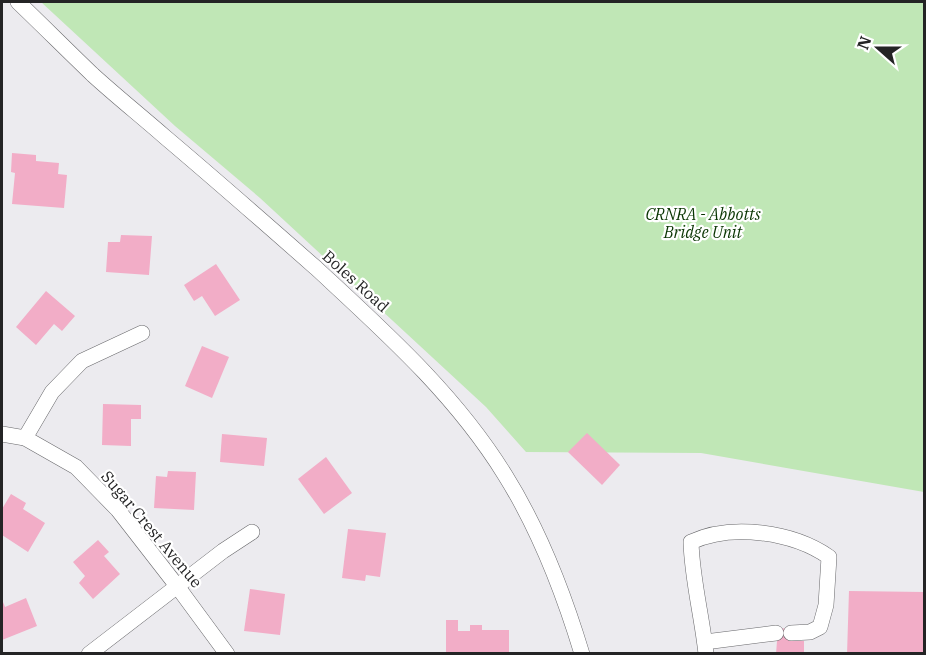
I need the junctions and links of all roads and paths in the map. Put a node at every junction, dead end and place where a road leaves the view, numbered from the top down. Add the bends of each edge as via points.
1 (18, 2) edge
2 (142, 333) dead end
3 (2, 434) edge
4 (26, 438) junction
5 (252, 532) dead end
6 (177, 586) junction
7 (706, 648) edge
8 (89, 654) edge
9 (227, 654) edge
10 (582, 654) edge

1 - 10 street, Boles Road via 428,374 505,474 566,599
2 - 4 street via 82,361 52,392
3 - 4 street, Sugar Crest Avenue
4 - 6 street, Sugar Crest Avenue via 76,467 117,510
5 - 6 street
6 - 8 street
6 - 9 street, Sugar Crest Avenue
7 - 7 street via 783,633 810,632 819,627 826,605 829,557 771,534 736,531 691,542

